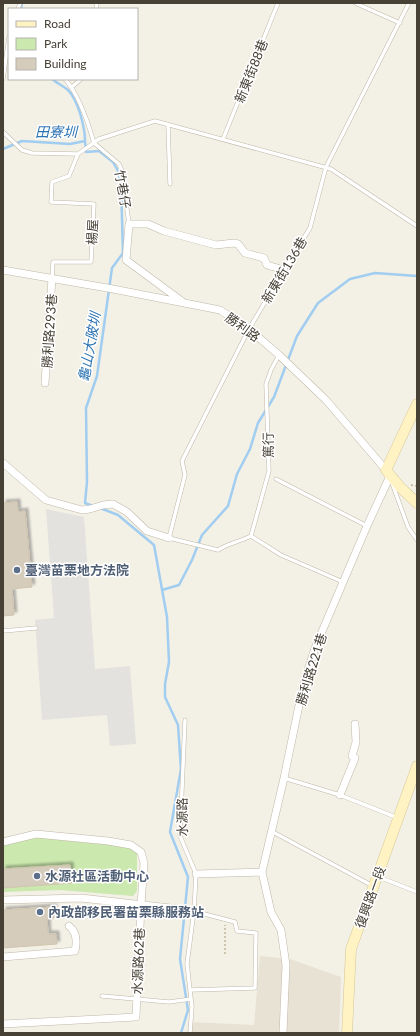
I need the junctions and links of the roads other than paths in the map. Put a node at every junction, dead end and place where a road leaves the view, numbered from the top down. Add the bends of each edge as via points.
1 (278, 3) edge
2 (356, 3) edge
3 (409, 3) edge
4 (363, 4) edge
5 (400, 23) junction
6 (8, 44) edge
7 (3, 79) edge
8 (66, 80) edge
9 (80, 80) edge
10 (72, 87) junction
11 (168, 125) junction
12 (3, 132) edge
13 (223, 139) junction
14 (94, 143) junction
15 (78, 154) junction
16 (326, 168) junction
17 (170, 184) dead end
18 (129, 224) junction
19 (417, 226) edge
20 (3, 270) edge
21 (284, 270) junction
22 (52, 278) junction
23 (184, 303) junction
24 (249, 329) junction
25 (279, 355) junction
26 (45, 383) dead end
27 (417, 404) edge
28 (3, 463) edge
29 (388, 473) junction
30 (276, 479) dead end
31 (417, 502) edge
32 (367, 526) junction
33 (251, 536) junction
34 (169, 538) junction
35 (417, 540) edge
36 (344, 582) junction
37 (36, 628) dead end
38 (3, 631) edge
39 (185, 720) dead end
40 (355, 724) dead end
41 (417, 766) edge
42 (284, 778) junction
43 (340, 794) junction
44 (399, 818) junction
45 (271, 831) junction
46 (3, 842) edge
47 (262, 872) junction
48 (196, 874) junction
49 (377, 876) junction
50 (374, 886) junction
51 (417, 892) edge
52 (3, 900) edge
53 (141, 905) junction
54 (191, 911) junction
55 (69, 926) dead end
56 (3, 957) edge
57 (190, 990) junction
58 (102, 996) dead end
59 (137, 999) junction
60 (191, 999) junction
61 (3, 1024) edge
62 (190, 1033) edge
63 (283, 1033) edge
64 (347, 1033) edge

1 - 13 lane, 新東街88巷
2 - 4 lane
3 - 5 lane, 新東街136巷
4 - 5 lane
5 - 16 lane, 新東街136巷
6 - 7 lane
8 - 10 lane
9 - 10 lane
10 - 14 lane
11 - 13 lane
11 - 14 lane via 155,121 99,139
11 - 17 lane
12 - 15 lane via 22,150 32,153
13 - 16 lane
14 - 15 lane
14 - 18 lane, 竹巷仔 via 119,164
15 - 22 lane, 楊屋 via 69,176 52,182 51,202 94,204 91,262 52,262
16 - 19 lane
16 - 21 lane, 新東街136巷 via 310,228
18 - 21 street via 148,224 164,232 216,245 238,244 245,253 264,258 267,265
18 - 23 street via 126,260
20 - 22 street, 勝利路
21 - 24 lane, 新東街136巷
22 - 23 street, 勝利路
22 - 26 street, 勝利路293巷
23 - 24 street, 勝利路 via 220,310
24 - 25 street, 勝利路
24 - 34 lane, 新東街136巷 via 182,461 185,475
25 - 29 street, 勝利路 via 326,400
25 - 33 lane, 篤行 via 266,384 269,471
27 - 29 street
28 - 34 street via 46,500 82,510 113,504 127,512 147,530
29 - 31 street, 勝利路
29 - 32 street, 勝利路221巷
29 - 35 lane via 408,527
30 - 32 lane
32 - 36 street, 勝利路221巷
33 - 34 lane via 218,550
33 - 36 lane via 281,555
36 - 42 street, 勝利路221巷 via 315,648 303,686
37 - 38 lane
39 - 48 lane, 水源路 via 180,836
40 - 43 street via 356,742 352,756 355,758
41 - 44 street, 復興路一段
42 - 43 lane
42 - 45 street, 勝利路221巷
43 - 44 lane
44 - 49 street, 復興路一段
45 - 47 street, 勝利路221巷
45 - 50 lane
46 - 53 street, 水源路62巷 via 36,834 130,845 141,852 144,863
47 - 48 street
47 - 63 street via 271,912 281,930 286,965
48 - 54 lane, 水源路
49 - 50 street, 復興路一段
49 - 51 lane
50 - 64 street, 復興路一段 via 351,949
52 - 53 street via 81,898
53 - 54 street
53 - 59 street, 水源路62巷
54 - 57 lane, 水源路 via 187,964
54 - 57 lane via 235,922 237,931 256,932 255,988
55 - 56 street via 74,929 77,942 75,951
57 - 60 lane, 水源路
58 - 59 lane
59 - 60 lane via 169,1002
59 - 61 street, 水源路62巷 via 136,1017
60 - 62 lane, 水源路

